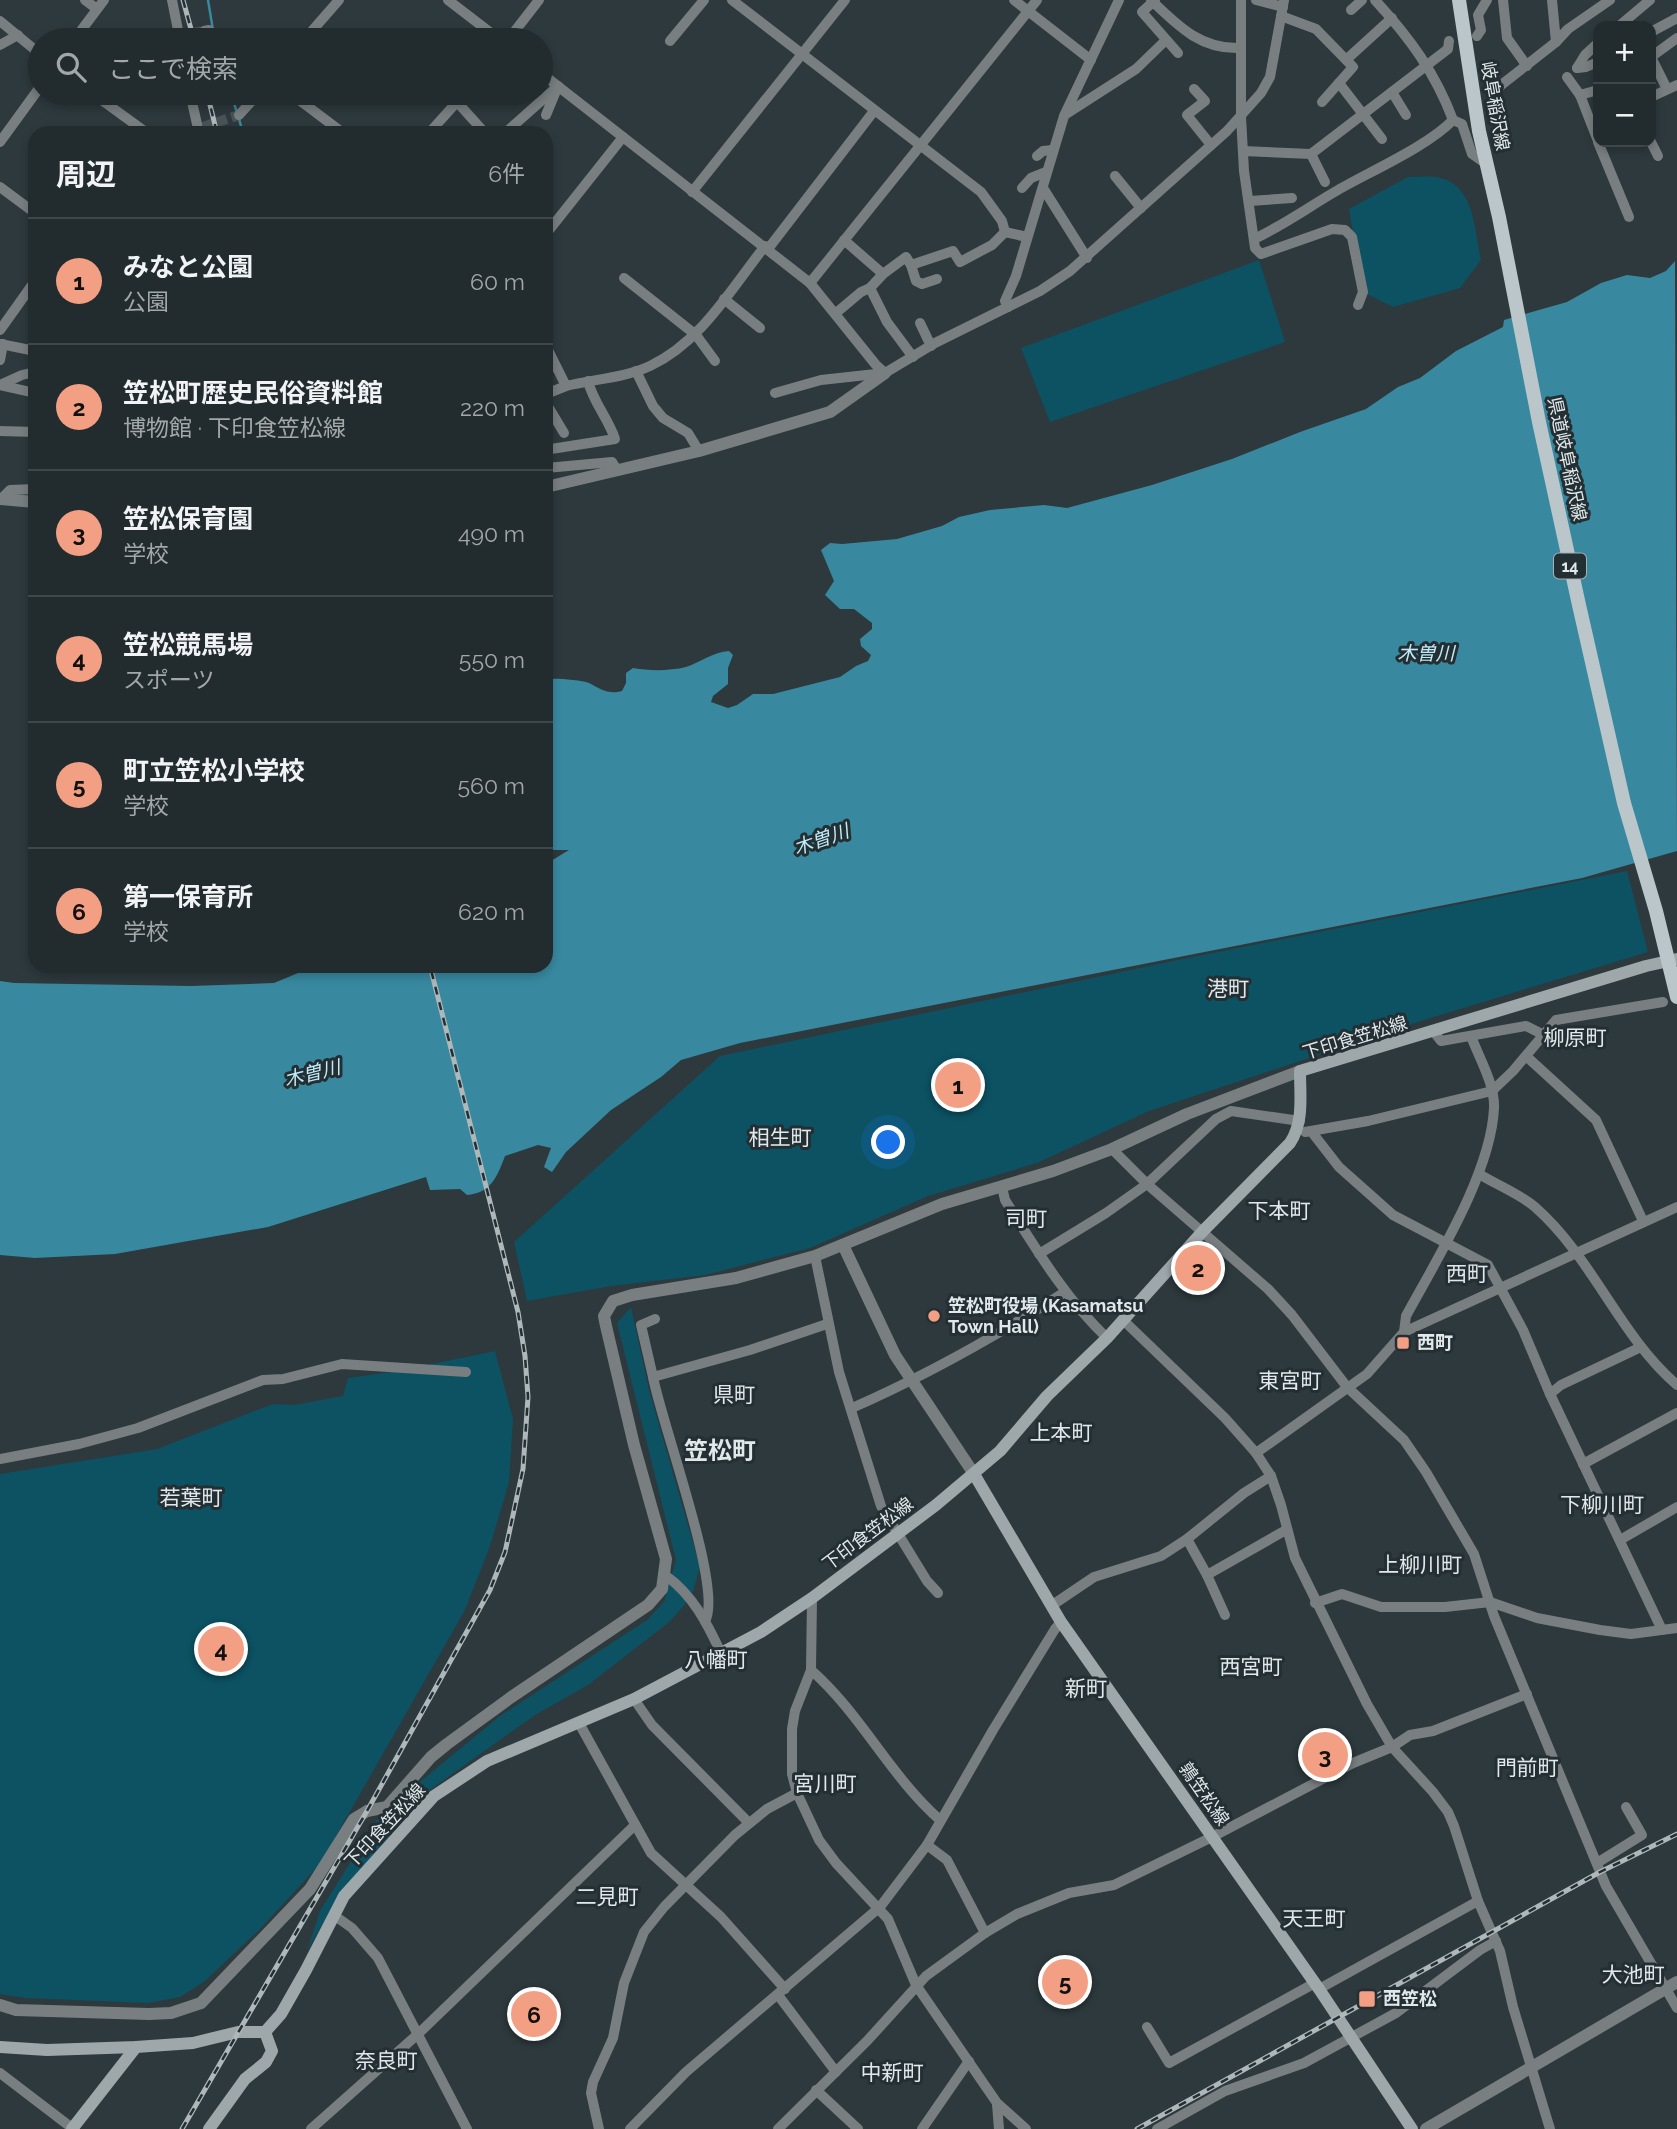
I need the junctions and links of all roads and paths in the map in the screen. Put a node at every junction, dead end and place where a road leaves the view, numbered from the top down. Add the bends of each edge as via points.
1 (85, 0) edge
2 (172, 0) edge
3 (339, 0) edge
4 (448, 0) edge
5 (538, 0) edge
6 (704, 0) edge
7 (732, 0) edge
8 (845, 0) edge
9 (1014, 0) edge
10 (1037, 0) edge
11 (1119, 0) edge
12 (1241, 0) edge
13 (1256, 0) edge
14 (1362, 0) edge
15 (1375, 0) edge
16 (1459, 0) edge
17 (1487, 0) edge
18 (1503, 0) edge
19 (1552, 0) edge
20 (1610, 0) edge
21 (1650, 0) edge
22 (1153, 1) edge
23 (100, 5) edge
24 (1283, 8) edge
25 (1351, 10) dead end
26 (1028, 11) junction
27 (1392, 18) junction
28 (1677, 18) edge
29 (0, 21) edge
30 (1625, 21) edge
31 (83, 28) edge
32 (181, 28) edge
33 (314, 28) edge
34 (484, 28) edge
35 (517, 28) edge
36 (1656, 29) edge
37 (18, 35) junction
38 (1477, 36) dead end
39 (1677, 38) edge
40 (1166, 40) junction
41 (670, 41) dead end
42 (1449, 41) dead end
43 (1556, 42) junction
44 (28, 44) edge
45 (0, 45) edge
46 (1241, 48) junction
47 (1593, 48) edge
48 (1178, 53) dead end
49 (1656, 53) edge
50 (802, 55) junction
51 (1346, 59) junction
52 (1091, 60) junction
53 (1593, 63) edge
54 (1656, 64) edge
55 (1427, 66) junction
56 (1527, 66) junction
57 (1567, 77) dead end
58 (553, 82) edge
59 (1339, 83) junction
60 (558, 86) junction
61 (1672, 87) edge
62 (1194, 89) dead end
63 (553, 90) edge
64 (1593, 91) edge
65 (1392, 92) junction
66 (1491, 93) dead end
67 (1580, 95) junction
68 (1656, 95) edge
69 (553, 98) edge
70 (1322, 102) dead end
71 (28, 104) edge
72 (108, 105) edge
73 (193, 105) edge
74 (248, 105) edge
75 (305, 105) edge
76 (454, 105) edge
77 (460, 105) edge
78 (537, 105) edge
79 (550, 105) edge
80 (874, 111) junction
81 (1363, 113) junction
82 (239, 115) tunnel mouth
83 (546, 115) dead end
84 (1064, 116) junction
85 (1406, 116) dead end
86 (1241, 117) junction
87 (1453, 120) junction
88 (1593, 120) edge
89 (137, 126) edge
90 (199, 126) edge
91 (334, 126) edge
92 (435, 126) edge
93 (479, 126) edge
94 (513, 126) edge
95 (623, 137) junction
96 (1382, 139) dead end
97 (0, 142) edge
98 (919, 145) junction
99 (1211, 145) junction
100 (1600, 147) edge
101 (1654, 147) edge
102 (1052, 150) junction
103 (1243, 151) junction
104 (1311, 154) junction
105 (1037, 156) dead end
106 (1658, 156) dead end
107 (1485, 163) junction
108 (1046, 172) junction
109 (1115, 176) dead end
110 (1325, 182) dead end
111 (0, 187) edge
112 (1022, 188) dead end
113 (1043, 188) junction
114 (692, 192) junction
115 (1292, 198) dead end
116 (1250, 201) junction
117 (28, 208) edge
118 (1141, 208) junction
119 (1499, 217) joint
120 (1629, 217) dead end
121 (553, 225) edge
122 (1005, 232) junction
123 (1027, 237) junction
124 (1254, 239) junction
125 (844, 240) junction
126 (766, 248) junction
127 (1087, 258) junction
128 (911, 265) junction
129 (883, 274) junction
130 (624, 278) dead end
131 (937, 279) dead end
132 (810, 284) junction
133 (870, 288) junction
134 (28, 291) edge
135 (724, 299) junction
136 (1358, 305) dead end
137 (1008, 307) junction
138 (836, 313) junction
139 (920, 323) dead end
140 (760, 328) dead end
141 (0, 330) edge
142 (696, 335) junction
143 (1, 344) edge
144 (931, 346) junction
145 (28, 350) edge
146 (913, 357) junction
147 (0, 360) edge
148 (553, 360) edge
149 (715, 361) dead end
150 (636, 371) junction
151 (885, 373) junction
152 (28, 375) edge
153 (588, 381) junction
154 (0, 385) edge
155 (566, 386) junction
156 (28, 391) edge
157 (553, 391) edge
158 (775, 393) dead end
159 (553, 414) edge
160 (0, 430) edge
161 (28, 432) edge
162 (565, 433) dead end
163 (553, 449) edge
164 (699, 451) junction
165 (553, 467) edge
166 (617, 470) junction
167 (553, 485) edge
168 (28, 489) edge
169 (0, 499) edge
170 (28, 501) edge
171 (1673, 960) edge
172 (1670, 999) edge
173 (1434, 1031) junction
174 (1542, 1034) junction
175 (1471, 1036) junction
176 (1526, 1056) junction
177 (1300, 1071) junction
178 (1492, 1091) junction
179 (1303, 1128) junction
180 (1112, 1149) junction
181 (1479, 1174) junction
182 (1147, 1184) junction
183 (1002, 1187) junction
184 (1677, 1207) edge
185 (1643, 1221) junction
186 (1203, 1231) junction
187 (1445, 1244) junction
188 (843, 1245) junction
189 (1577, 1253) junction
190 (1039, 1254) junction
191 (815, 1256) junction
192 (1502, 1287) junction
193 (1065, 1292) junction
194 (655, 1319) dead end
195 (1123, 1320) junction
196 (827, 1324) junction
197 (1404, 1332) junction
198 (1107, 1338) junction
199 (1641, 1347) junction
200 (466, 1372) dead end
201 (653, 1377) junction
202 (910, 1379) junction
203 (1677, 1385) edge
204 (1347, 1387) junction
205 (1550, 1394) junction
206 (852, 1408) junction
207 (1677, 1413) edge
208 (1256, 1453) junction
209 (0, 1459) edge
210 (1583, 1464) junction
211 (974, 1474) junction
212 (1271, 1476) junction
213 (1677, 1507) edge
214 (1286, 1530) junction
215 (897, 1534) junction
216 (1187, 1539) junction
217 (1620, 1540) junction
218 (665, 1575) junction
219 (1207, 1575) junction
220 (938, 1594) dead end
221 (812, 1598) junction
222 (1490, 1602) junction
223 (1315, 1603) junction
224 (1051, 1606) junction
225 (1225, 1615) dead end
226 (705, 1621) junction
227 (1062, 1622) junction
228 (1677, 1628) edge
229 (1662, 1630) junction
230 (721, 1653) junction
231 (811, 1670) junction
232 (1527, 1694) junction
233 (634, 1699) junction
234 (579, 1724) junction
235 (1392, 1747) junction
236 (797, 1793) junction
237 (1626, 1807) dead end
238 (940, 1820) junction
239 (749, 1823) junction
240 (635, 1825) junction
241 (1212, 1837) junction
242 (927, 1845) junction
243 (1597, 1863) junction
244 (685, 1885) junction
245 (1478, 1901) junction
246 (880, 1907) junction
247 (335, 1916) junction
248 (985, 1933) junction
249 (1496, 1941) junction
250 (916, 1986) junction
251 (1317, 1986) junction
252 (1671, 1986) edge
253 (781, 1992) junction
254 (0, 2005) edge
255 (1677, 2008) edge
256 (1147, 2027) dead end
257 (265, 2032) junction
258 (418, 2034) junction
259 (1350, 2038) junction
260 (136, 2046) junction
261 (0, 2047) edge
262 (969, 2061) junction
263 (1532, 2067) junction
264 (836, 2071) junction
265 (0, 2073) edge
266 (816, 2090) junction
267 (997, 2103) junction
268 (72, 2129) edge
269 (209, 2129) edge
270 (311, 2129) edge
271 (467, 2129) edge
272 (599, 2129) edge
273 (630, 2129) edge
274 (778, 2129) edge
275 (856, 2129) edge
276 (922, 2129) edge
277 (999, 2129) edge
278 (1026, 2129) edge
279 (1157, 2129) edge
280 (1412, 2129) edge
281 (1426, 2129) edge
282 (1550, 2129) edge

1 - 23 street
2 - 32 street
3 - 33 street
4 - 34 street
5 - 35 street
6 - 41 street
7 - 50 street
8 - 50 street
9 - 26 street
10 - 26 street
11 - 52 street
12 - 46 street
13 - 24 street
14 - 25 street
15 - 27 street
16 - 107 main road, 岐阜稲沢線 / 14
17 - 38 street via 1478,15 1481,30
18 - 56 street via 1507,38
19 - 43 street
20 - 43 street
21 - 30 street
22 - 40 street via 1142,12
22 - 46 street via 1191,35 1213,46
23 - 31 street
24 - 51 street via 1316,29
24 - 86 street via 1270,77
26 - 52 street
26 - 98 street
27 - 51 street
27 - 55 street
28 - 36 street
29 - 37 street
37 - 44 street
37 - 45 street
39 - 49 street
40 - 48 street
40 - 84 street via 1136,68
42 - 55 street via 1448,49
43 - 56 street
46 - 86 street
47 - 53 street via 1577,68
50 - 80 street
50 - 114 street
51 - 59 street via 1353,67
52 - 84 street
54 - 61 street
55 - 65 street
55 - 87 street
56 - 66 street
57 - 67 street
58 - 60 street
59 - 70 street
59 - 81 street
60 - 63 street
60 - 69 street
60 - 95 street
61 - 68 street
62 - 99 street via 1205,101 1187,115
64 - 67 street
65 - 81 street
65 - 85 street
67 - 88 street
71 - 97 street
72 - 89 street
73 - 90 street
74 - 82 street
75 - 91 street
76 - 92 street
77 - 93 street
78 - 94 street
79 - 83 street
80 - 98 street
80 - 126 street
81 - 96 street
81 - 104 street
84 - 102 street
86 - 99 street
86 - 103 street
87 - 107 street via 1462,124 1472,154
87 - 124 street via 1435,135
95 - 114 street
95 - 121 street
98 - 122 street via 981,192
98 - 125 street
99 - 118 street
100 - 120 street
101 - 106 street
102 - 105 street
102 - 108 street
103 - 104 street
103 - 116 street
104 - 110 street
107 - 119 main road, 岐阜稲沢線 / 14
108 - 112 street
108 - 113 street
109 - 118 street
111 - 117 street
113 - 123 street
113 - 127 street
114 - 126 street
115 - 116 street
116 - 124 street
118 - 127 street
119 - 171 main road, 県道岐阜稲沢線 / 14 via 1539,422 1624,803
122 - 123 street
122 - 128 street via 992,245 960,262 953,251
123 - 137 street via 1006,301
124 - 136 street via 1261,254 1332,229 1345,230 1352,237 1363,292
125 - 129 street
125 - 132 street
126 - 132 street
126 - 135 street
127 - 137 street
128 - 129 street via 905,257
128 - 131 street via 916,281 922,284
129 - 133 street
130 - 142 street
132 - 138 street
133 - 138 street
133 - 146 street via 887,322
134 - 141 street
135 - 140 street
135 - 142 street
137 - 144 street
138 - 151 street
139 - 144 street
142 - 149 street
142 - 150 street
143 - 145 street
143 - 147 street
144 - 146 street
146 - 151 street
148 - 155 street
150 - 153 street
150 - 164 street via 653,406 688,433
151 - 158 street via 821,380
151 - 164 street via 830,412
152 - 154 street
153 - 155 street
153 - 163 street via 591,396 615,439
154 - 156 street
155 - 157 street
159 - 162 street
160 - 161 street
164 - 166 street
165 - 166 street via 612,462
166 - 167 street
168 - 169 street via 10,490
169 - 170 street
171 - 172 main road, 14
171 - 173 main road, 下印食笠松線
172 - 174 street via 1556,1020
173 - 175 street via 1441,1041
173 - 177 main road, 下印食笠松線
174 - 175 street via 1526,1026
174 - 176 street
175 - 178 street
176 - 178 street
176 - 185 street via 1596,1121
177 - 179 main road, 下印食笠松線
177 - 180 street via 1187,1114
178 - 179 street via 1368,1121
178 - 181 street via 1488,1149
179 - 182 street via 1231,1111 1216,1119
179 - 186 main road, 下印食笠松線
179 - 187 street via 1364,1192 1393,1215
180 - 182 street
180 - 183 street
181 - 187 street
181 - 189 street via 1534,1206
182 - 186 street
182 - 190 street
183 - 188 street via 942,1204
183 - 190 street via 1005,1200
184 - 185 street
185 - 189 street
186 - 195 main road, 下印食笠松線
186 - 204 street via 1268,1289
187 - 192 street via 1489,1265
187 - 197 street via 1406,1317
188 - 191 street
188 - 202 street
189 - 192 street
189 - 199 street
190 - 193 street
191 - 196 street
191 - 218 street via 736,1278 632,1295 613,1301 604,1317 634,1445 664,1545
192 - 197 street
192 - 205 street
193 - 198 street
193 - 202 street
194 - 201 street via 640,1325
195 - 198 main road, 下印食笠松線
195 - 208 street
196 - 201 street
196 - 206 street
197 - 204 street via 1367,1374
198 - 211 main road, 下印食笠松線
199 - 203 street
199 - 205 street
200 - 209 street via 342,1364 263,1380 138,1428
201 - 226 street via 697,1531 710,1598
202 - 206 street
202 - 211 street
204 - 208 street
204 - 222 street via 1404,1440 1426,1472 1474,1554
205 - 210 street
206 - 215 street via 881,1506
207 - 210 street
208 - 212 street
210 - 217 street
211 - 215 main road, 下印食笠松線
211 - 224 main road, 鶉笠松線
212 - 214 street
212 - 216 street
213 - 217 street
214 - 219 street
214 - 223 street
215 - 220 street
215 - 221 main road, 下印食笠松線
216 - 219 street
216 - 224 street via 1161,1556 1094,1577
217 - 229 street
218 - 226 street via 689,1595
218 - 254 street via 662,1589 648,1605 447,1744 387,1807 354,1819 310,1889 201,2003 172,2013 149,2014 16,2010
219 - 225 street
221 - 230 main road, 下印食笠松線
221 - 231 street
222 - 223 street via 1381,1607 1342,1594
222 - 229 street via 1537,1618 1600,1630 1631,1634
222 - 232 street
223 - 235 street
224 - 227 main road, 鶉笠松線
226 - 230 street
227 - 238 street
227 - 241 main road, 鶉笠松線
228 - 229 street
230 - 233 main road, 下印食笠松線
231 - 236 street via 792,1728 791,1765
231 - 238 street
232 - 235 street via 1433,1731 1410,1735
232 - 243 street
233 - 234 main road, 下印食笠松線
233 - 239 street via 652,1725
234 - 240 street
234 - 247 main road, 下印食笠松線 via 487,1761 434,1797 344,1896
235 - 241 street
235 - 245 street via 1448,1812
236 - 239 street
236 - 246 street via 825,1848
237 - 243 street via 1642,1835
238 - 242 street
239 - 244 street
240 - 244 street via 651,1853
240 - 258 street
241 - 248 street via 1114,1885 1069,1893
241 - 251 main road, 鶉笠松線
242 - 246 street
242 - 248 street via 947,1860
243 - 252 street via 1627,1926
244 - 253 street via 721,1917
244 - 272 street via 644,1932 624,1983 613,2038 591,2093
245 - 249 street
245 - 251 street
246 - 250 street
246 - 253 street
247 - 257 main road, 下印食笠松線 via 287,2003
247 - 258 street via 378,1958
248 - 250 street
249 - 259 street via 1396,2013
249 - 263 street
250 - 262 street
250 - 264 street
251 - 256 street via 1169,2063
251 - 259 main road, 鶉笠松線
252 - 255 street
252 - 263 street
253 - 264 street
253 - 273 street via 686,2072
257 - 260 main road
257 - 269 main road via 272,2051 266,2062 245,2079
258 - 270 street
258 - 271 street
259 - 279 street via 1304,2063 1225,2091
259 - 280 main road, 鶉笠松線
260 - 261 main road
260 - 268 main road
262 - 267 street
262 - 276 street
263 - 281 street
263 - 282 street
264 - 266 street
265 - 268 street
266 - 274 street
266 - 275 street
267 - 277 street
267 - 278 street

